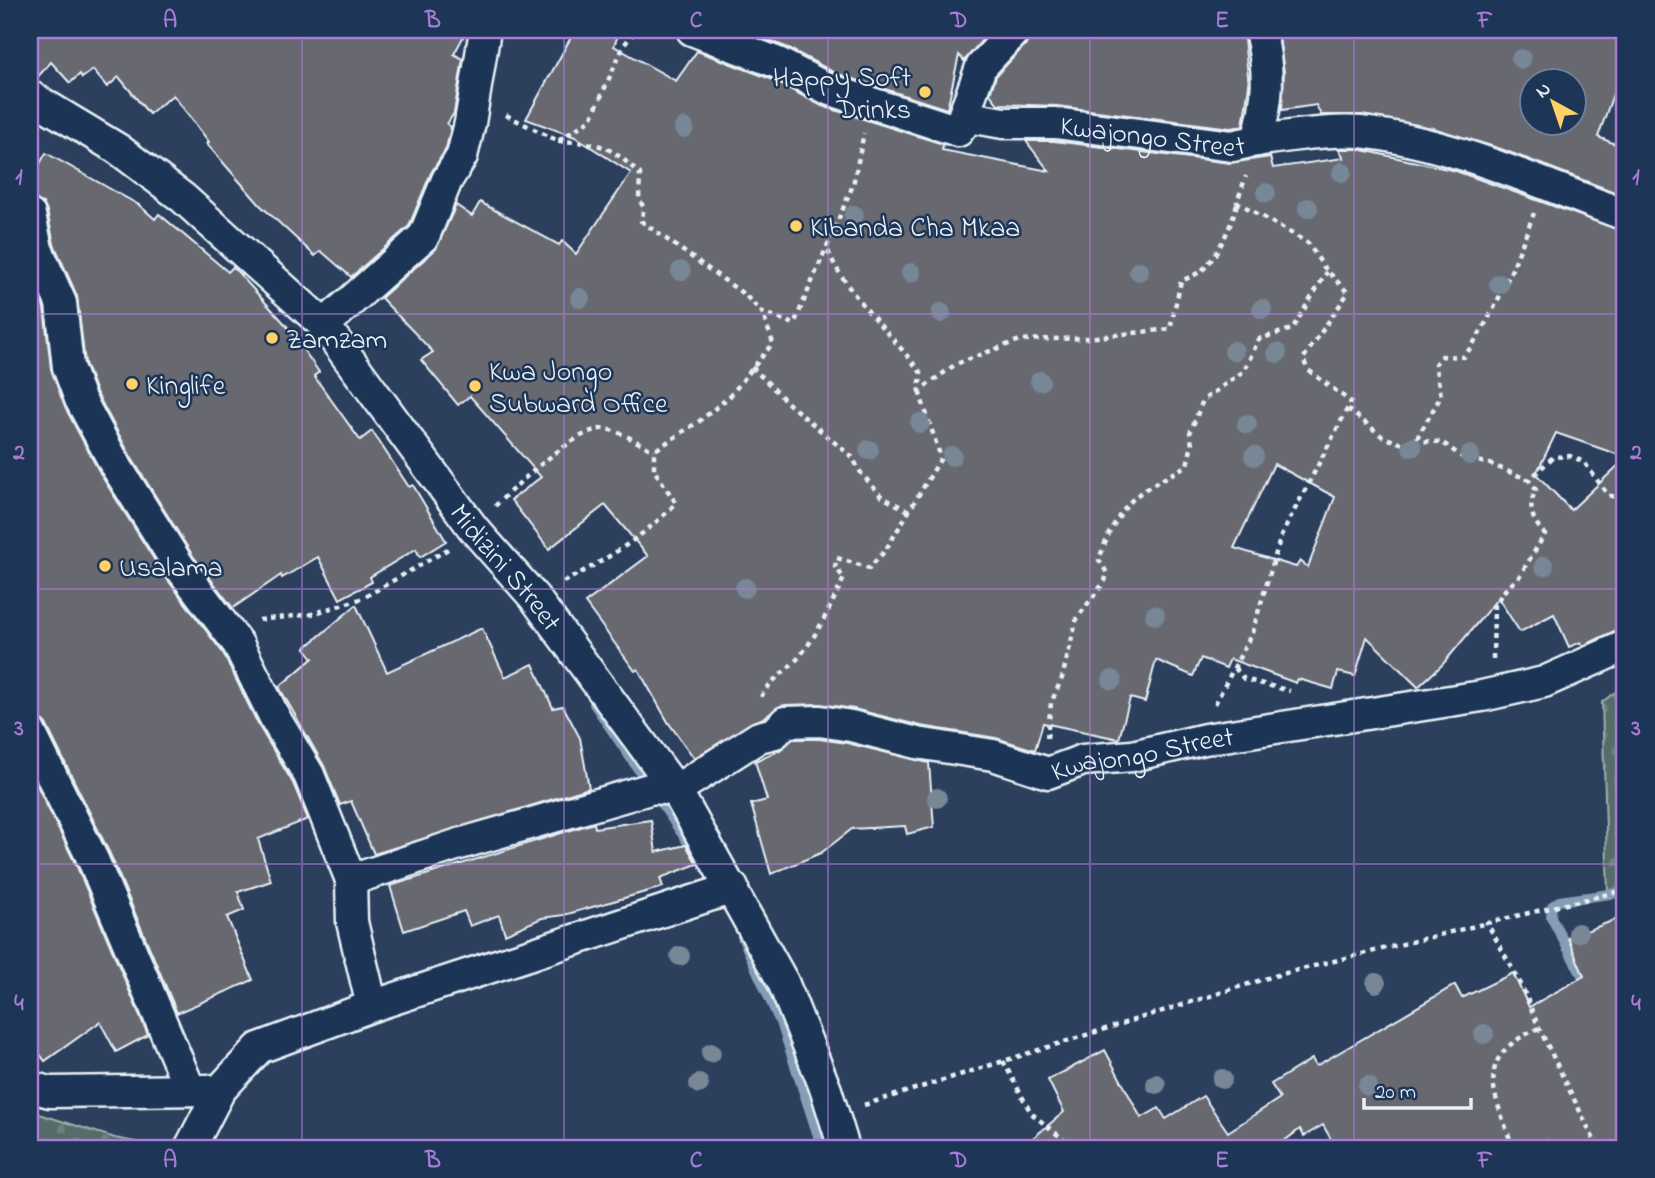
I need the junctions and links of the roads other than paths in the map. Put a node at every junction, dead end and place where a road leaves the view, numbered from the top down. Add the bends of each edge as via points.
1 (485, 30) edge
2 (692, 30) edge
3 (1015, 30) edge
4 (1260, 30) edge
5 (31, 103) edge
6 (958, 131) junction
7 (1245, 144) junction
8 (30, 215) edge
9 (1625, 215) edge
10 (324, 325) junction
11 (1625, 646) edge
12 (30, 732) edge
13 (676, 790) junction
14 (351, 880) junction
15 (733, 888) junction
16 (372, 1006) junction
17 (30, 1087) edge
18 (190, 1090) junction
19 (219, 1090) junction
20 (838, 1147) edge
21 (190, 1148) edge

1 - 10 street via 462,156 424,236
2 - 6 street via 858,100
3 - 6 street via 981,67
4 - 7 street via 1267,60 1268,100
5 - 10 street, Midizini Street via 118,149 183,198
6 - 7 street, Kwajongo Street via 969,117 1003,124 1055,123
7 - 9 street, Kwajongo Street via 1358,132 1448,149
8 - 14 street via 37,249 61,303 68,367 80,399 179,566 238,644 309,775
10 - 13 street, Midizini Street via 464,537 534,597
11 - 13 street, Kwajongo Street via 1544,682 1482,696 1205,738 1132,756 1083,760 1048,774 993,755 820,721 785,722 775,733 759,737
12 - 18 street via 94,862
13 - 14 street via 653,788
13 - 15 street, Midizini Street
14 - 16 street via 352,922
15 - 16 street
15 - 20 street, Midizini Street via 783,982 834,1114
16 - 19 street via 259,1048
17 - 18 street via 50,1092
18 - 19 street
19 - 21 street

